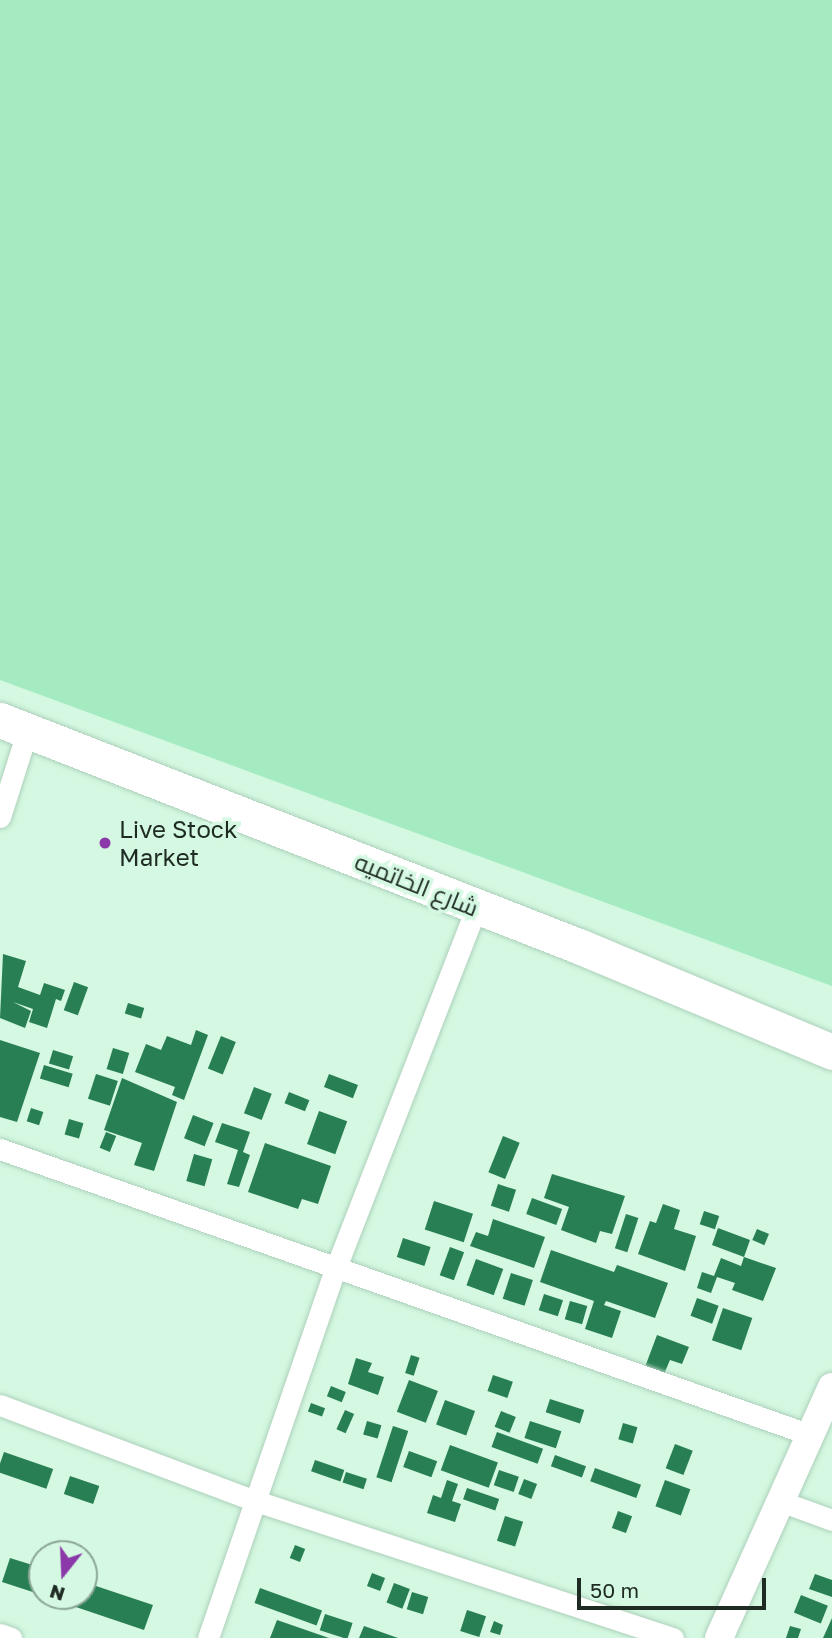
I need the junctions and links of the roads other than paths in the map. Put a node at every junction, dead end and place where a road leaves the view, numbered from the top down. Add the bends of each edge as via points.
1 (14, 726) edge
2 (0, 817) edge
3 (476, 908) junction
4 (832, 1052) edge
5 (0, 1149) edge
6 (335, 1270) junction
7 (832, 1387) edge
8 (0, 1405) edge
9 (811, 1435) junction
10 (256, 1500) junction
11 (780, 1501) junction
12 (832, 1520) edge
13 (0, 1634) edge
14 (11, 1638) edge
15 (208, 1638) edge
16 (673, 1638) edge
17 (719, 1638) edge

1 - 2 street
1 - 3 main road, شارع الخاتميه
3 - 4 main road, شارع الخاتميه
3 - 6 street
5 - 6 street
6 - 9 street
6 - 10 street
7 - 9 street
8 - 10 street
9 - 11 street
10 - 15 street
10 - 16 street
11 - 12 street
11 - 17 street
13 - 14 street

